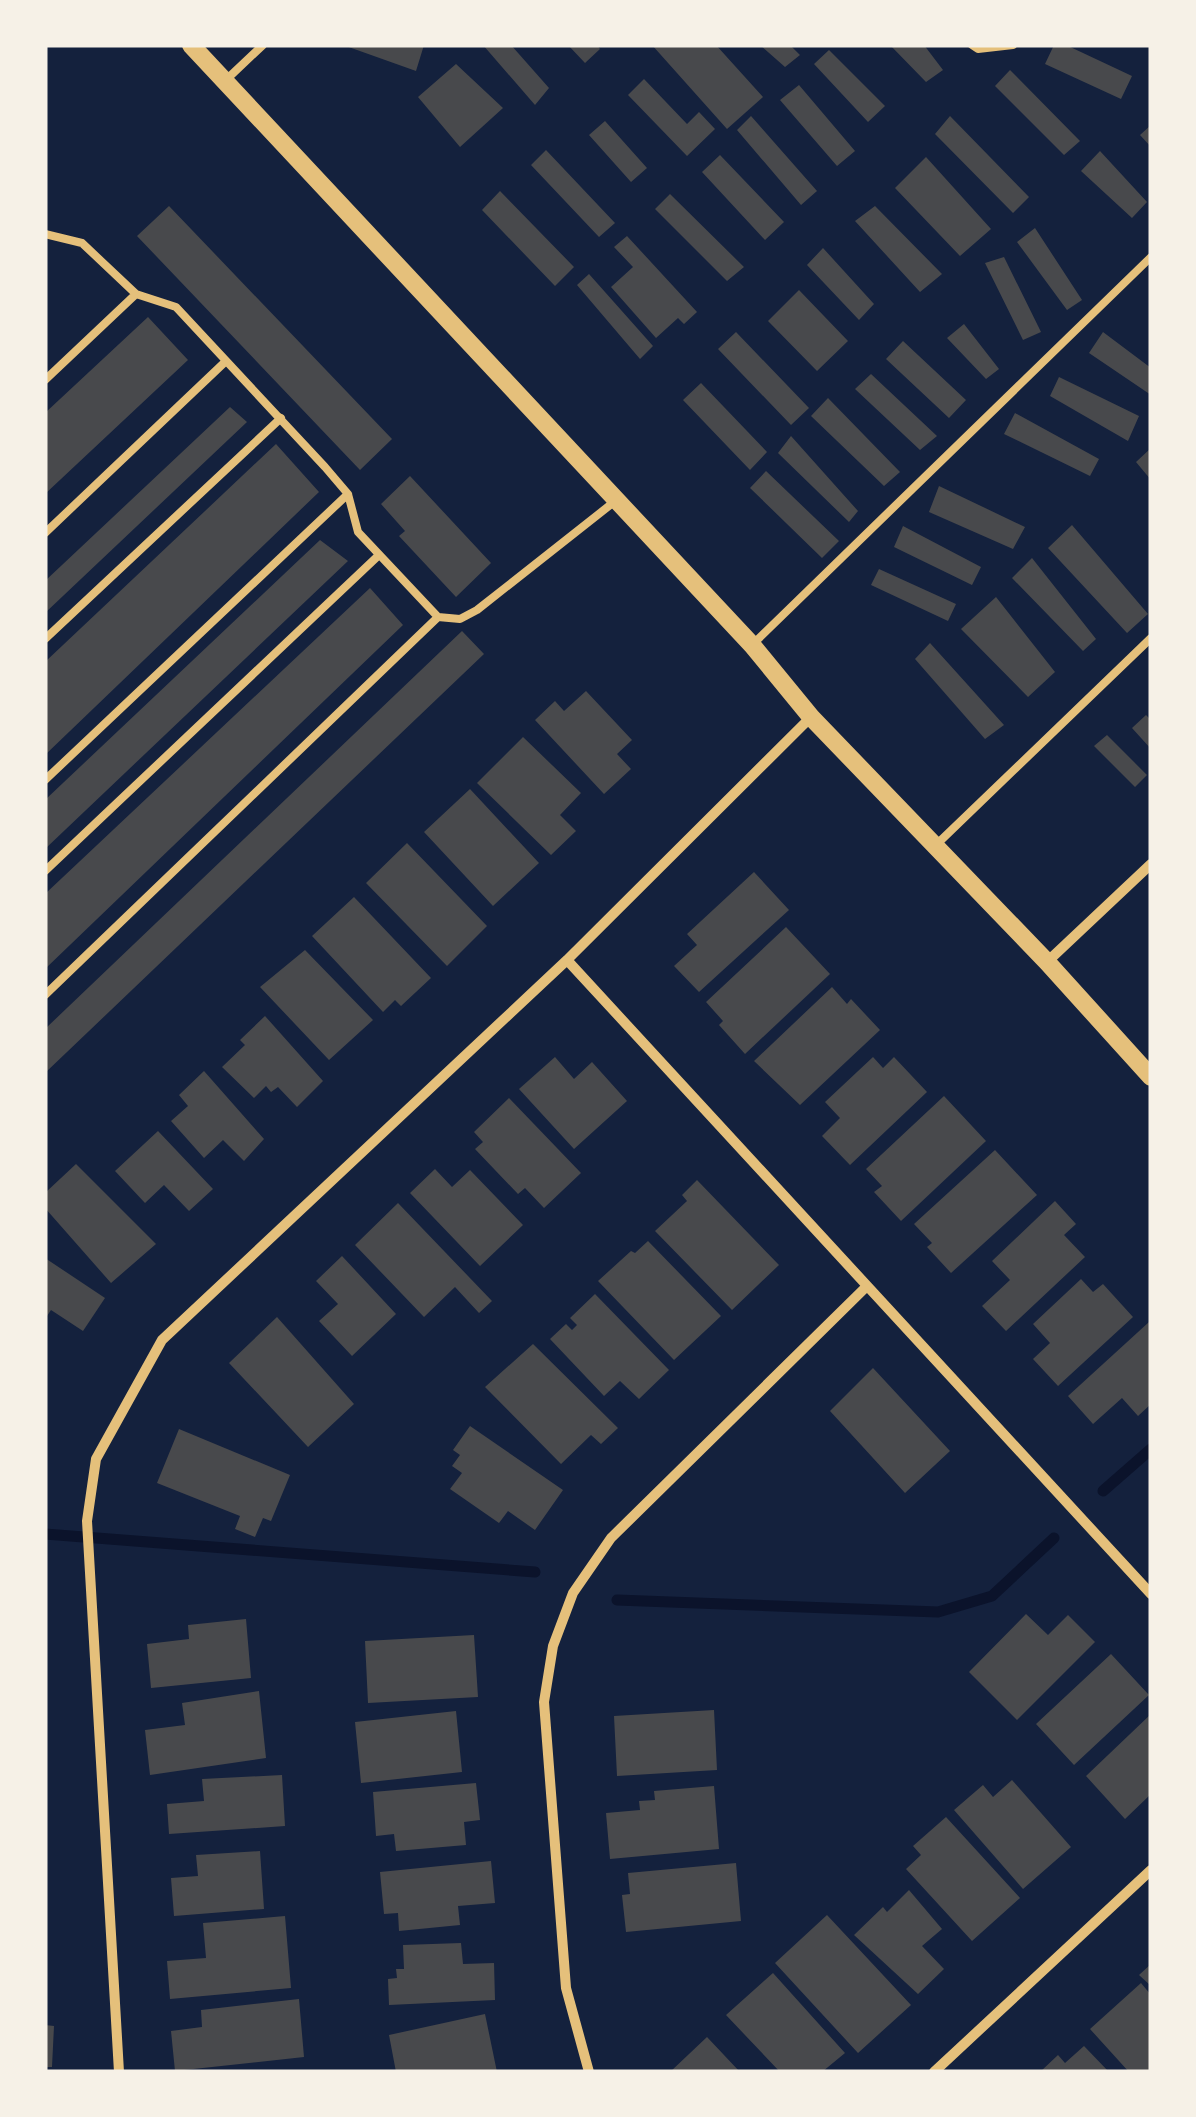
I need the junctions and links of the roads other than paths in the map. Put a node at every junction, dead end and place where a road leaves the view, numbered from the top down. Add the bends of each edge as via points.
1 (191, 45) edge
2 (264, 45) edge
3 (972, 45) edge
4 (1013, 45) edge
5 (225, 81) junction
6 (45, 234) edge
7 (1151, 257) edge
8 (136, 294) junction
9 (226, 361) junction
10 (45, 380) edge
11 (281, 418) junction
12 (348, 494) junction
13 (617, 500) junction
14 (45, 533) edge
15 (379, 555) junction
16 (438, 617) junction
17 (1151, 638) edge
18 (45, 639) edge
19 (752, 646) junction
20 (811, 717) junction
21 (45, 780) edge
22 (936, 845) junction
23 (1151, 864) edge
24 (45, 870) edge
25 (567, 960) junction
26 (1048, 962) junction
27 (45, 995) edge
28 (1151, 1077) edge
29 (866, 1287) junction
30 (1151, 1594) edge
31 (1151, 1870) edge
32 (119, 2072) edge
33 (588, 2072) edge
34 (934, 2072) edge

1 - 5 street
2 - 5 lane
3 - 4 lane
5 - 13 street
6 - 8 lane via 82,243
7 - 19 lane
8 - 9 lane via 176,307
8 - 10 lane
9 - 11 lane
9 - 14 lane
11 - 12 lane
11 - 18 lane
12 - 15 lane via 358,532
12 - 21 lane
13 - 16 lane via 477,610 460,619
13 - 19 street
15 - 16 lane
15 - 24 lane
16 - 27 lane
17 - 22 lane
19 - 20 street
20 - 22 street
20 - 25 street
22 - 26 street
23 - 26 street
25 - 29 street
25 - 32 street via 162,1340 96,1459 87,1521
26 - 28 street
29 - 30 street
29 - 33 street via 610,1538 573,1592 553,1646 544,1702 566,1988
31 - 34 street

